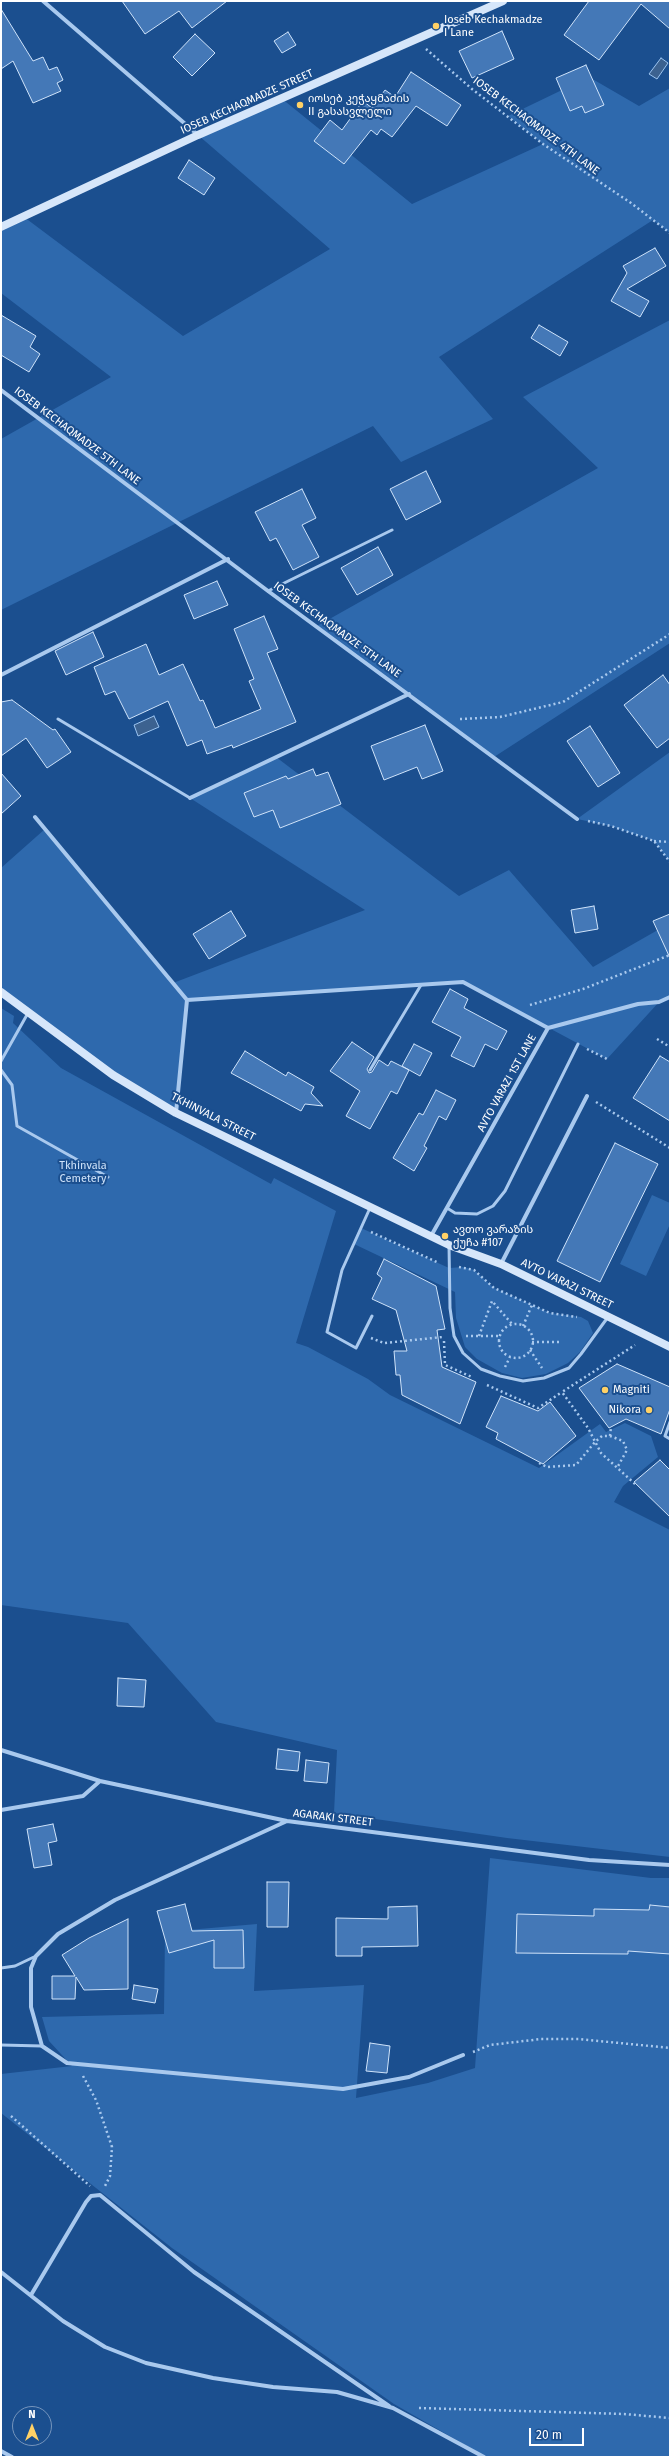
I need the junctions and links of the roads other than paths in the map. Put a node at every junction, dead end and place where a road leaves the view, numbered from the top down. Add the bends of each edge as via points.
1 (43, 1) edge
2 (499, 2) edge
3 (198, 135) junction
4 (1, 227) edge
5 (1, 390) edge
6 (392, 530) dead end
7 (228, 559) junction
8 (268, 591) junction
9 (1, 675) edge
10 (408, 694) junction
11 (58, 719) dead end
12 (190, 798) joint
13 (35, 817) dead end
14 (577, 820) road end
15 (421, 985) junction
16 (1, 992) edge
17 (670, 997) edge
18 (187, 1000) junction
19 (28, 1013) junction
20 (548, 1028) junction
21 (578, 1044) dead end
22 (1, 1061) edge
23 (1, 1070) edge
24 (370, 1070) dead end
25 (587, 1096) road end
26 (176, 1112) junction
27 (108, 1177) dead end
28 (371, 1207) junction
29 (447, 1208) junction
30 (431, 1236) junction
31 (449, 1245) junction
32 (501, 1264) junction
33 (372, 1316) dead end
34 (608, 1316) junction
35 (670, 1347) edge
36 (670, 1422) edge
37 (670, 1439) edge
38 (1, 1750) edge
39 (100, 1781) junction
40 (1, 1810) edge
41 (287, 1821) junction
42 (670, 1865) edge
43 (36, 1956) junction
44 (1, 1968) edge
45 (1, 2045) edge
46 (42, 2046) junction
47 (463, 2056) road end
48 (1, 2272) edge
49 (31, 2295) junction
50 (393, 2408) junction
51 (1, 2451) edge
52 (12, 2457) edge
53 (484, 2457) edge

1 - 3 street
2 - 3 street, IOSEB KECHAQMADZE STREET via 416,41
3 - 4 street, IOSEB KECHAQMADZE STREET
5 - 7 street, IOSEB KECHAQMADZE 5TH LANE
6 - 8 lane
7 - 8 street, IOSEB KECHAQMADZE 5TH LANE
7 - 9 street
8 - 10 street, IOSEB KECHAQMADZE 5TH LANE
10 - 12 street
10 - 14 street, IOSEB KECHAQMADZE 5TH LANE
11 - 12 lane
13 - 18 street
15 - 18 street
15 - 20 street via 463,982
15 - 24 lane
16 - 19 street, TKHINVALA STREET
17 - 20 street, AVTO VARAZI 1ST LANE via 659,1002 638,1004
18 - 26 street
19 - 22 lane
19 - 26 street, TKHINVALA STREET via 113,1075
20 - 29 street, AVTO VARAZI 1ST LANE
21 - 29 lane via 505,1191 493,1206 477,1214 455,1213
23 - 27 lane via 12,1085 17,1126
25 - 32 street
26 - 28 street, TKHINVALA STREET
28 - 30 street, TKHINVALA STREET
28 - 33 lane via 342,1270 327,1332 356,1348
29 - 30 street, AVTO VARAZI 1ST LANE
30 - 31 street, AVTO VARAZI STREET
31 - 32 street, AVTO VARAZI STREET
31 - 34 lane via 450,1308 454,1336 462,1353 481,1369 522,1381 548,1377 569,1368
32 - 34 street, AVTO VARAZI STREET
34 - 35 street, AVTO VARAZI STREET
36 - 37 lane via 665,1436
38 - 39 street, AGARAKI STREET
39 - 40 street via 83,1796
39 - 41 street, AGARAKI STREET
41 - 42 street, AGARAKI STREET via 590,1860
41 - 43 street via 115,1900 58,1934
43 - 44 lane via 15,1966
43 - 46 street via 31,1968 31,2007
45 - 46 lane
46 - 47 street via 67,2063 343,2089 408,2077
48 - 49 street
49 - 50 street via 63,2321 105,2347 146,2363 243,2383 337,2392
49 - 50 street via 86,2202 91,2196 100,2195 194,2272
50 - 53 street
51 - 52 street

